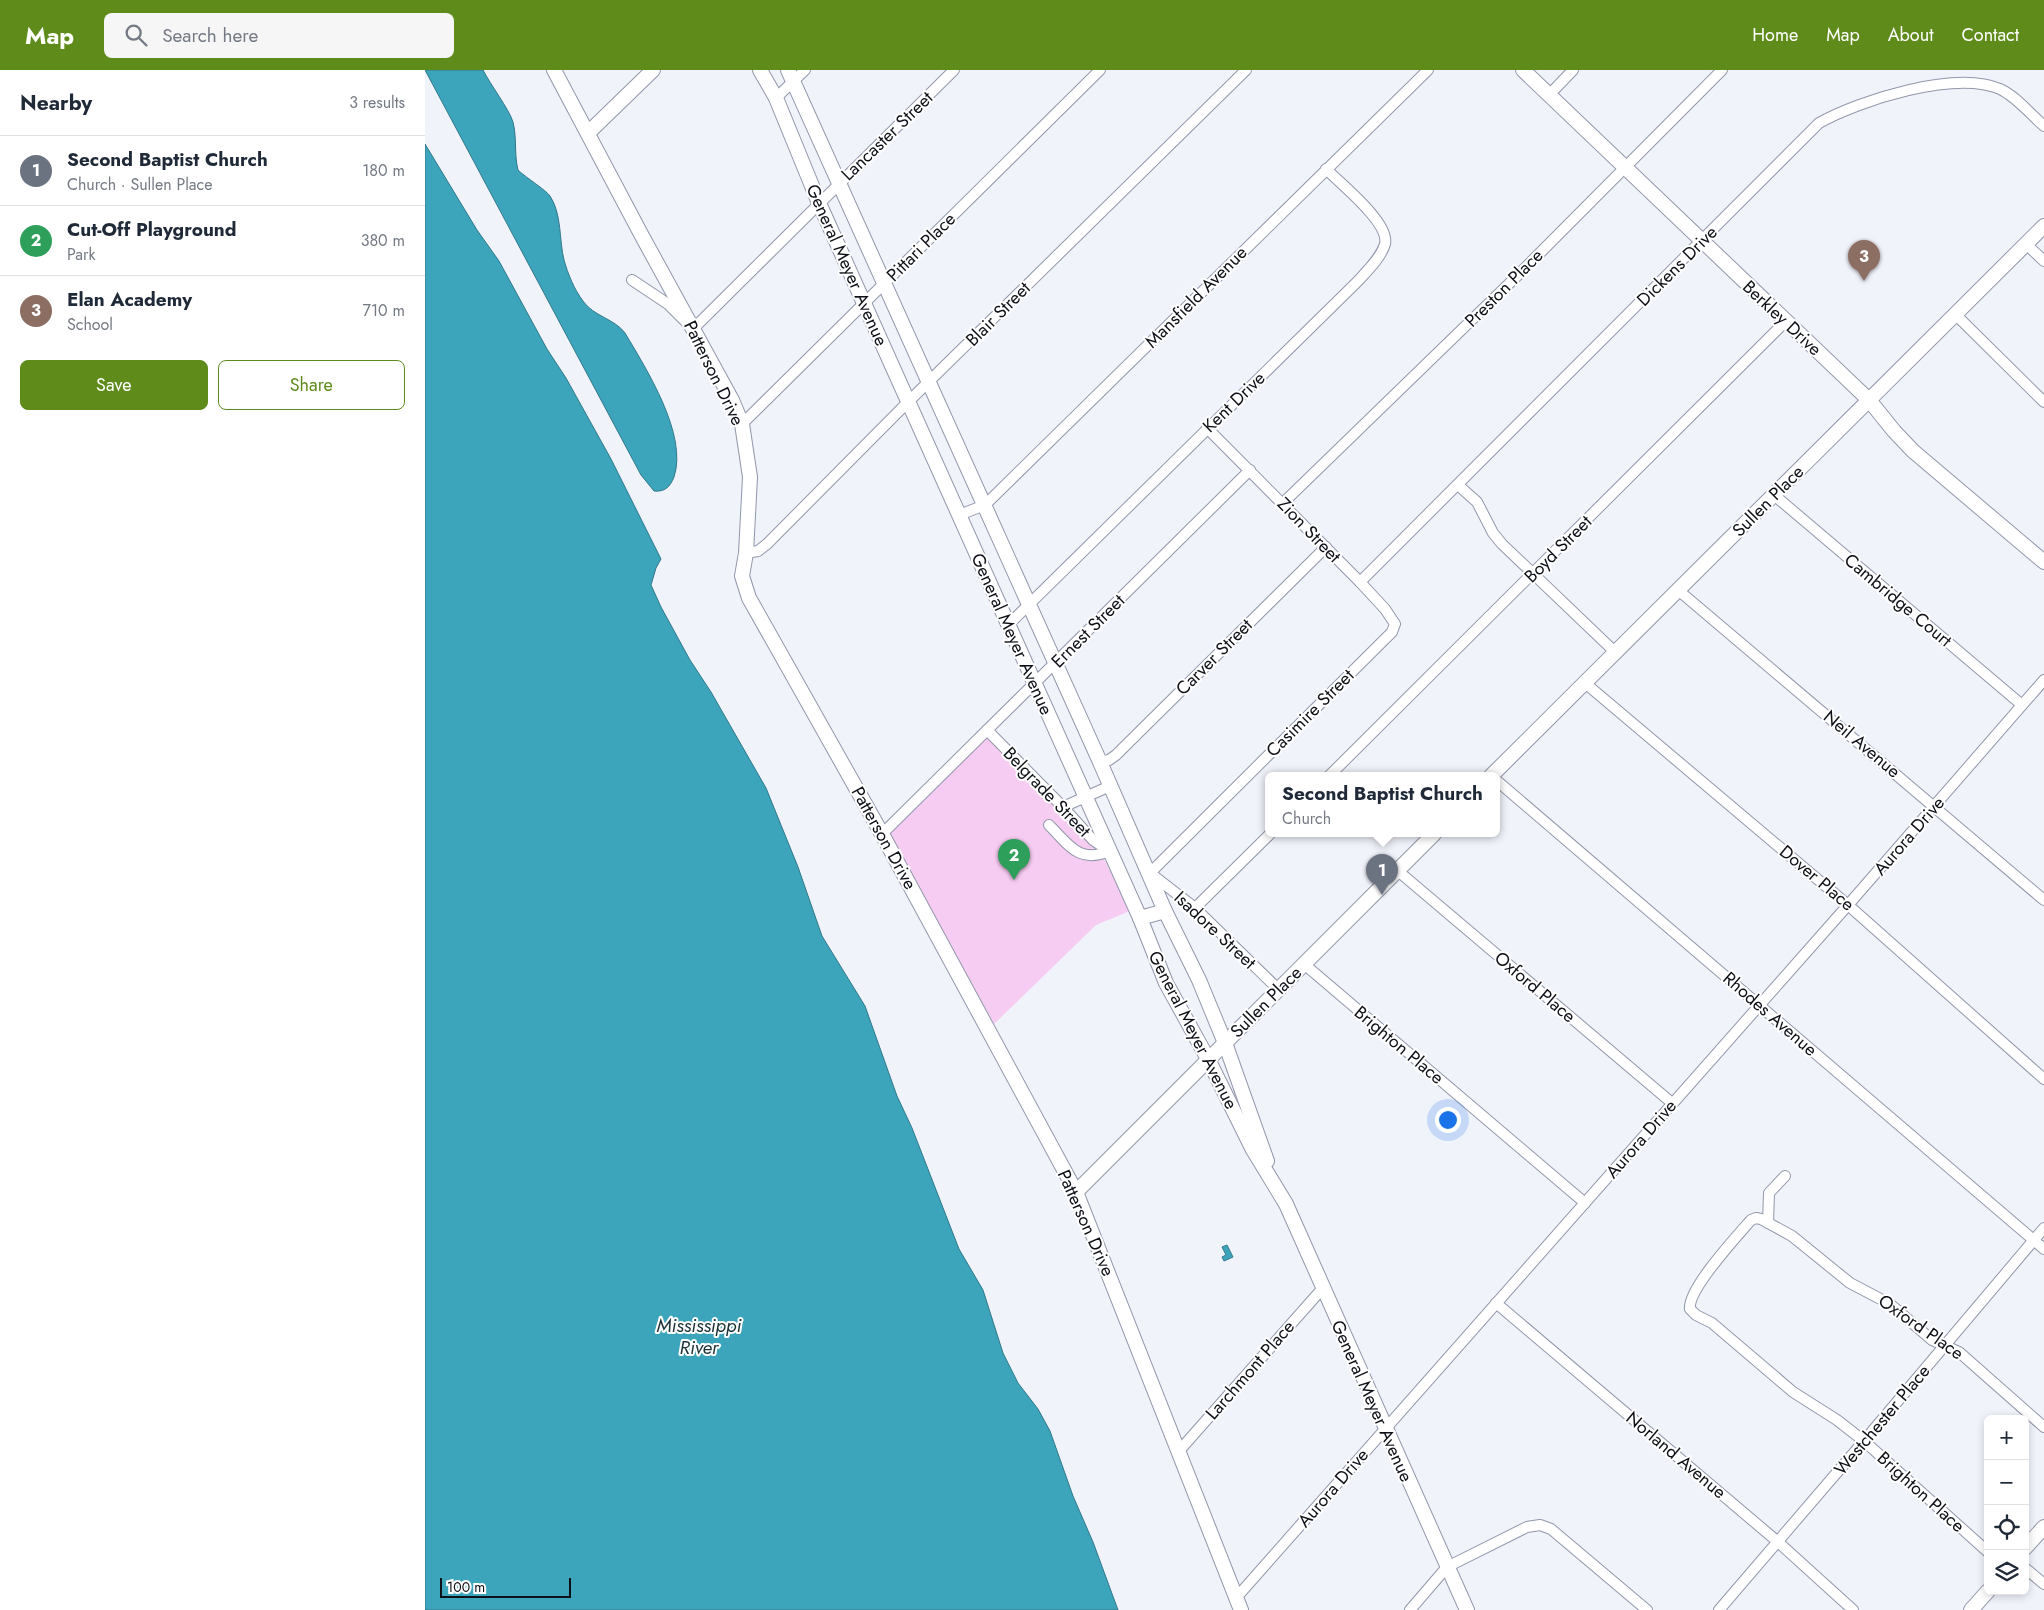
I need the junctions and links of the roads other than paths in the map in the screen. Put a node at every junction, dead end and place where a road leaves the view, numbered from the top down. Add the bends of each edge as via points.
1 (555, 70) edge
2 (653, 70) edge
3 (760, 70) edge
4 (805, 70) edge
5 (954, 70) edge
6 (1100, 70) edge
7 (1246, 70) edge
8 (1429, 70) edge
9 (1523, 70) edge
10 (1573, 70) edge
11 (1722, 70) edge
12 (791, 76) edge
13 (1549, 95) junction
14 (776, 98) junction
15 (2044, 126) edge
16 (588, 133) junction
17 (1625, 168) junction
18 (1326, 169) junction
19 (839, 183) junction
20 (819, 203) junction
21 (2044, 226) edge
22 (1702, 242) junction
23 (2027, 244) junction
24 (2044, 261) edge
25 (632, 280) dead end
26 (885, 282) junction
27 (864, 303) junction
28 (1955, 314) junction
29 (1786, 322) junction
30 (693, 329) junction
31 (929, 382) junction
32 (1869, 400) junction
33 (908, 402) junction
34 (2044, 402) edge
35 (742, 424) junction
36 (1207, 428) junction
37 (1250, 470) junction
38 (1458, 485) junction
39 (1773, 495) junction
40 (1283, 503) junction
41 (985, 505) junction
42 (959, 515) junction
43 (1326, 547) junction
44 (746, 554) junction
45 (2044, 562) edge
46 (1533, 574) junction
47 (1360, 582) junction
48 (1678, 590) junction
49 (1029, 603) junction
50 (1008, 625) junction
51 (1386, 638) joint
52 (1615, 653) junction
53 (1055, 664) junction
54 (2044, 680) edge
55 (1035, 683) junction
56 (1585, 683) junction
57 (2022, 705) junction
58 (987, 730) junction
59 (1100, 762) junction
60 (1333, 772) edge
61 (1495, 772) edge
62 (1500, 783) edge
63 (1110, 786) junction
64 (1084, 796) junction
65 (1063, 806) junction
66 (1935, 806) junction
67 (1049, 825) dead end
68 (882, 834) junction
69 (1267, 837) edge
70 (1431, 837) edge
71 (1109, 852) junction
72 (1398, 871) junction
73 (1149, 873) junction
74 (2044, 900) edge
75 (1849, 905) junction
76 (1195, 908) junction
77 (1165, 911) junction
78 (1140, 918) junction
79 (1304, 964) junction
80 (1279, 990) junction
81 (1760, 1005) junction
82 (1225, 1043) junction
83 (1208, 1059) junction
84 (2044, 1079) edge
85 (1672, 1104) junction
86 (1785, 1176) dead end
87 (1076, 1192) junction
88 (1279, 1192) junction
89 (1585, 1203) junction
90 (1768, 1223) junction
91 (2044, 1228) edge
92 (2033, 1240) junction
93 (2044, 1249) edge
94 (1322, 1288) junction
95 (1496, 1303) junction
96 (1945, 1345) junction
97 (2044, 1427) edge
98 (1385, 1430) junction
99 (1864, 1441) junction
100 (1179, 1450) junction
101 (2044, 1527) edge
102 (1778, 1542) junction
103 (2029, 1544) edge
104 (1986, 1550) edge
105 (1447, 1567) junction
106 (2029, 1571) edge
107 (2044, 1584) edge
108 (1984, 1595) edge
109 (1239, 1604) edge
110 (1410, 1610) edge
111 (1467, 1610) edge
112 (1647, 1610) edge
113 (1719, 1610) edge
114 (1853, 1610) edge
115 (1971, 1610) edge

1 - 16 street, Patterson Drive
2 - 16 street
3 - 14 street, General Meyer Avenue
4 - 12 street
5 - 19 street, Lancaster Street
6 - 26 street, Pittari Place
7 - 31 street, Blair Street
8 - 18 street, Mansfield Avenue
9 - 13 street, Berkley Drive
10 - 13 street
11 - 17 street, Preston Place
12 - 14 street
12 - 19 street, General Meyer Avenue
13 - 17 street, Berkley Drive
14 - 20 street, General Meyer Avenue
15 - 22 street, Dickens Drive via 2009,95 1991,86 1959,82 1915,87 1880,97 1819,123
16 - 30 street, Patterson Drive
17 - 22 street, Berkley Drive
17 - 40 street, Preston Place
18 - 36 street, Kent Drive via 1384,231 1382,250 1357,282
18 - 41 street, Mansfield Avenue
19 - 20 street, Lancaster Street
19 - 26 street, General Meyer Avenue
20 - 27 street, General Meyer Avenue
20 - 30 street, Lancaster Street
21 - 23 street, Sullen Place
22 - 29 street, Berkley Drive
22 - 38 street, Dickens Drive
23 - 24 street
23 - 28 street, Sullen Place
25 - 30 street via 668,304
26 - 27 street, Pittari Place
26 - 31 street, General Meyer Avenue
27 - 33 street, General Meyer Avenue
27 - 35 street, Pittari Place
28 - 32 street, Sullen Place
28 - 34 street
29 - 32 street, Berkley Drive
29 - 46 street, Boyd Street
30 - 35 street, Patterson Drive
31 - 33 street, Blair Street
31 - 41 street, General Meyer Avenue
32 - 39 street, Sullen Place
32 - 45 street, Berkley Drive via 1913,452
33 - 42 street, General Meyer Avenue
33 - 44 street, Blair Street via 767,544
35 - 44 street, Patterson Drive via 750,477
36 - 37 street, Zion Street
36 - 49 street, Kent Drive
37 - 40 street, Zion Street
37 - 53 street, Ernest Street
38 - 46 street via 1477,502 1502,544
38 - 47 street, Dickens Drive
39 - 48 street, Sullen Place
39 - 57 street, Cambridge Court
40 - 43 street, Zion Street
41 - 42 street, Mansfield Avenue
41 - 49 street, General Meyer Avenue
42 - 50 street, General Meyer Avenue
43 - 47 street, Zion Street
43 - 59 street, Carver Street via 1116,755
44 - 68 street, Patterson Drive via 742,576 756,612
46 - 52 street
46 - 60 street, Boyd Street
47 - 51 street, Zion Street via 1394,619 1395,627
48 - 52 street, Sullen Place
48 - 66 street, Neil Avenue
49 - 50 street, Kent Drive
49 - 53 street, General Meyer Avenue
50 - 55 street, General Meyer Avenue
51 - 73 street, Casimire Street
52 - 56 street, Sullen Place
53 - 55 street, Ernest Street
53 - 59 street, General Meyer Avenue
54 - 57 street, Aurora Drive
55 - 58 street, Ernest Street
55 - 64 street, General Meyer Avenue
56 - 61 street, Sullen Place
56 - 75 street, Dover Place
57 - 66 street, Aurora Drive
58 - 65 street, Belgrade Street
58 - 68 street, Ernest Street
59 - 63 street, General Meyer Avenue
62 - 81 street, Rhodes Avenue
63 - 64 street
63 - 73 street, General Meyer Avenue
64 - 65 street
64 - 71 street, General Meyer Avenue
65 - 71 street, Belgrade Street via 1093,840
66 - 74 street, Neil Avenue
66 - 75 street, Aurora Drive
67 - 71 street via 1083,855 1099,856
68 - 87 street, Patterson Drive
69 - 76 street
70 - 72 street, Sullen Place
71 - 78 street, General Meyer Avenue
72 - 79 street, Sullen Place
72 - 85 street, Oxford Place
73 - 76 street, Isadore Street
73 - 77 street, General Meyer Avenue
75 - 81 street, Aurora Drive
75 - 84 street, Dover Place
76 - 80 street, Isadore Street
77 - 78 street
77 - 82 street, General Meyer Avenue
78 - 83 street, General Meyer Avenue via 1166,984
79 - 80 street, Sullen Place
79 - 89 street, Brighton Place
80 - 82 street, Sullen Place
81 - 85 street, Aurora Drive
81 - 92 street, Rhodes Avenue
82 - 83 street, Sullen Place
82 - 88 street, General Meyer Avenue
83 - 87 street, Sullen Place
83 - 88 street, General Meyer Avenue via 1252,1148
85 - 89 street, Aurora Drive
86 - 90 street via 1769,1193
87 - 100 street, Patterson Drive
88 - 94 street, General Meyer Avenue
89 - 95 street, Aurora Drive
90 - 96 street, Oxford Place via 1792,1236 1850,1283 1890,1304 1932,1340
90 - 99 street, Brighton Place via 1756,1218 1751,1220 1694,1292 1690,1309 1695,1315 1712,1322 1793,1392
91 - 92 street, Westchester Place
92 - 93 street, Rhodes Avenue
92 - 96 street, Westchester Place
94 - 98 street, General Meyer Avenue
94 - 100 street, Larchmont Place
95 - 98 street, Aurora Drive
95 - 102 street, Norland Avenue
96 - 97 street, Oxford Place via 1959,1352
96 - 99 street, Westchester Place
98 - 105 street, General Meyer Avenue
98 - 109 street, Aurora Drive
99 - 102 street, Westchester Place
99 - 104 street, Brighton Place
100 - 109 street, Patterson Drive
101 - 103 street
102 - 113 street, Westchester Place
102 - 114 street, Norland Avenue
105 - 110 street
105 - 111 street, General Meyer Avenue
105 - 112 street via 1527,1527 1540,1525 1567,1541
106 - 107 street
108 - 115 street

